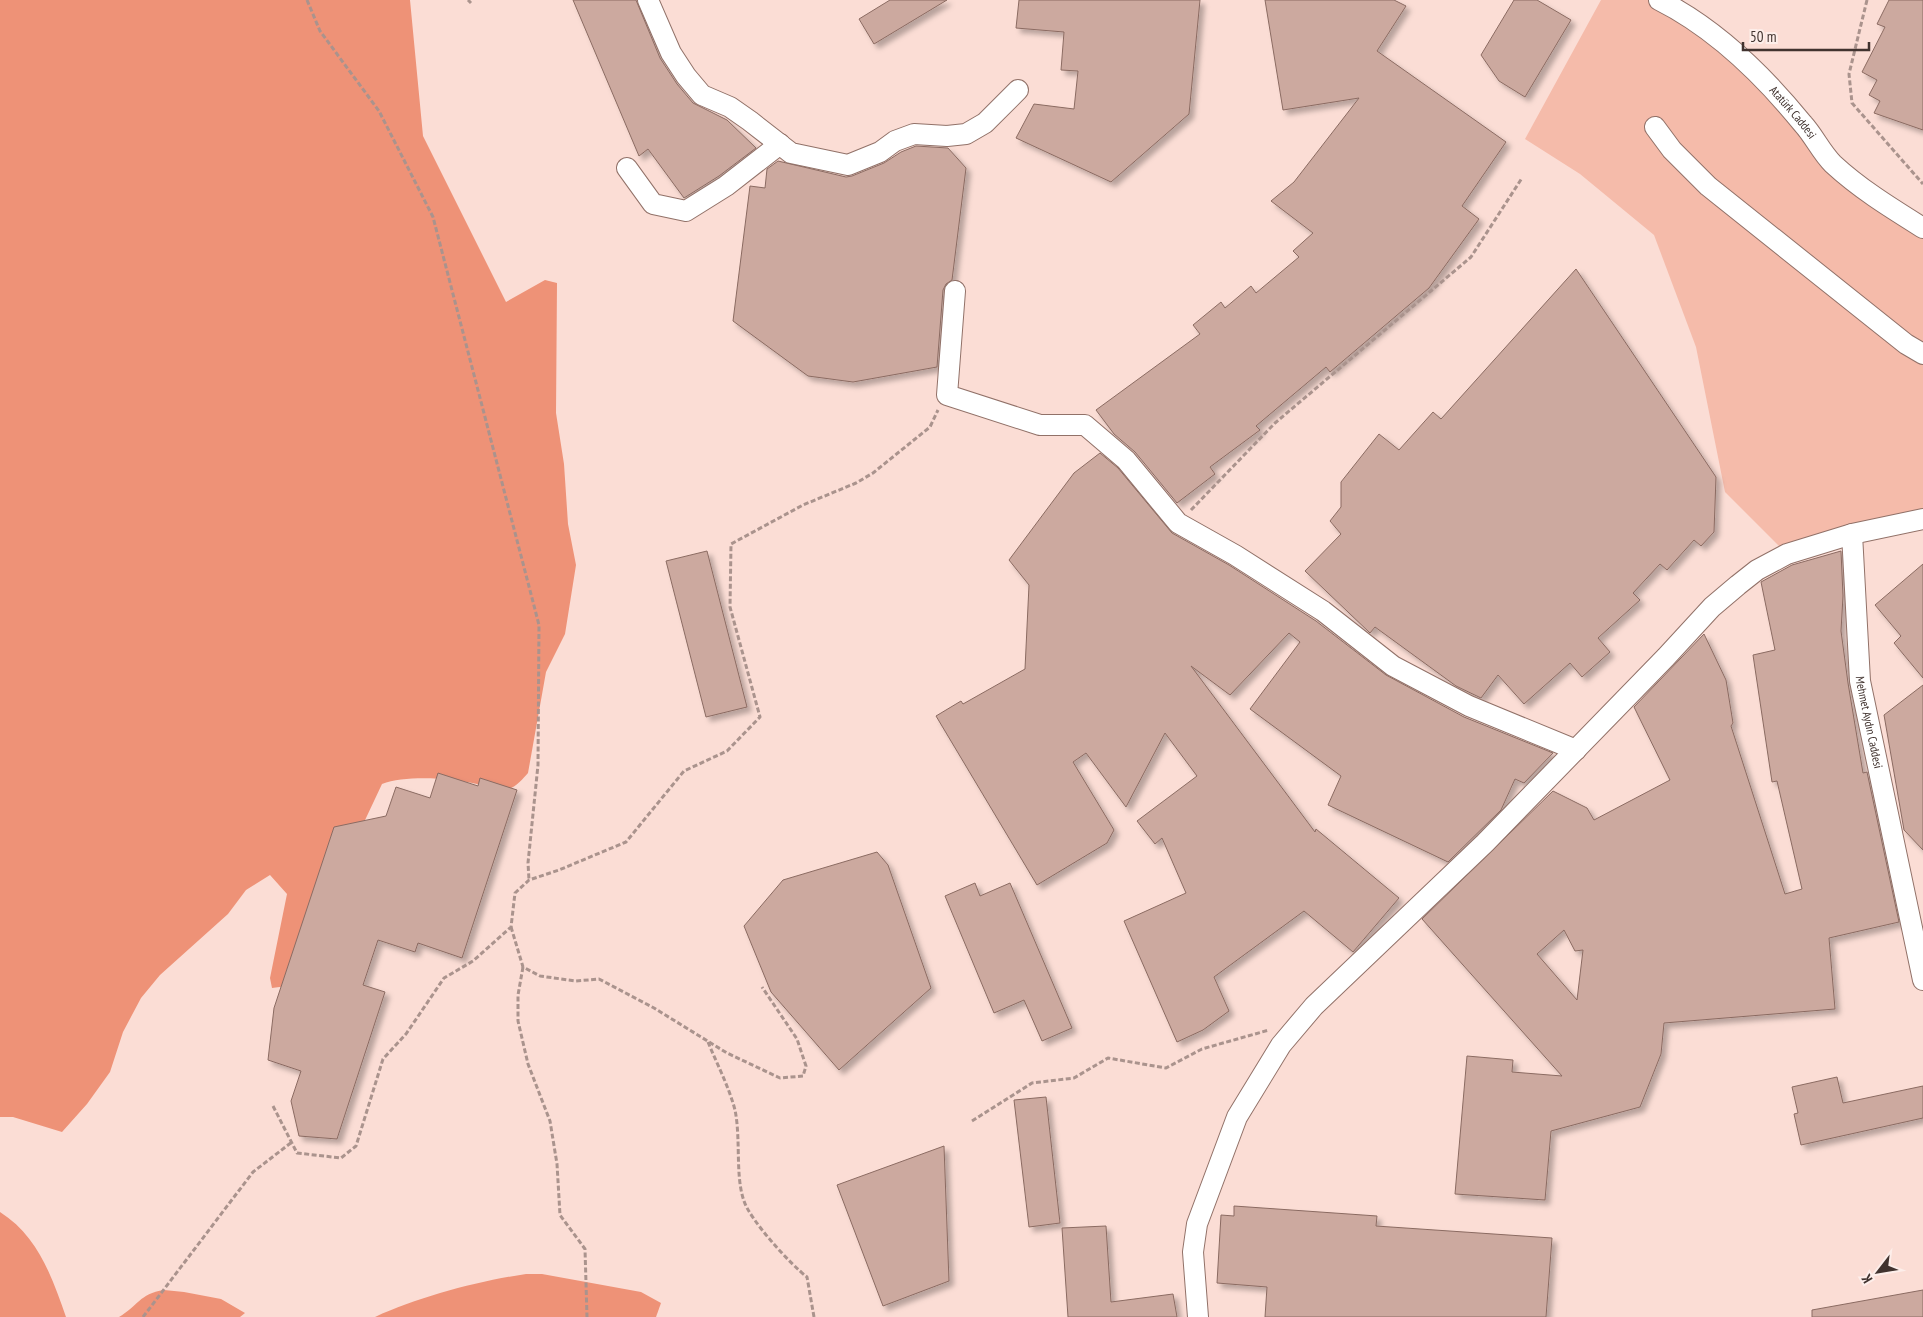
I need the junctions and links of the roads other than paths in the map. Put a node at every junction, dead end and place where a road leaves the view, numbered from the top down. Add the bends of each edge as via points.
1 (648, 0) edge
2 (1659, 0) edge
3 (1018, 90) dead end
4 (1655, 127) dead end
5 (780, 144) junction
6 (627, 168) dead end
7 (1923, 228) edge
8 (955, 291) dead end
9 (1923, 354) edge
10 (1923, 519) edge
11 (1852, 534) junction
12 (1576, 750) junction
13 (1918, 933) edge
14 (1923, 980) edge
15 (1198, 1317) edge

1 - 5 street via 671,53 702,95 730,107
2 - 7 street, Atatürk Caddesi via 1680,10 1765,80 1804,124 1831,162 1858,185
3 - 5 street via 985,123 966,134 914,134 848,165 791,153
4 - 9 street via 1672,150 1708,186 1906,344
5 - 6 street via 726,186 686,211 654,204
8 - 12 street via 947,395 1040,425 1085,425 1126,460 1178,523 1323,611 1393,666 1469,706
10 - 11 street
11 - 12 street via 1787,554 1757,570 1712,607
11 - 13 street, Mehmet Aydın Caddesi via 1860,681
12 - 15 street via 1486,843 1314,1006 1281,1045 1237,1117 1197,1224 1193,1252
13 - 14 street, Mehmet Aydın Caddesi

